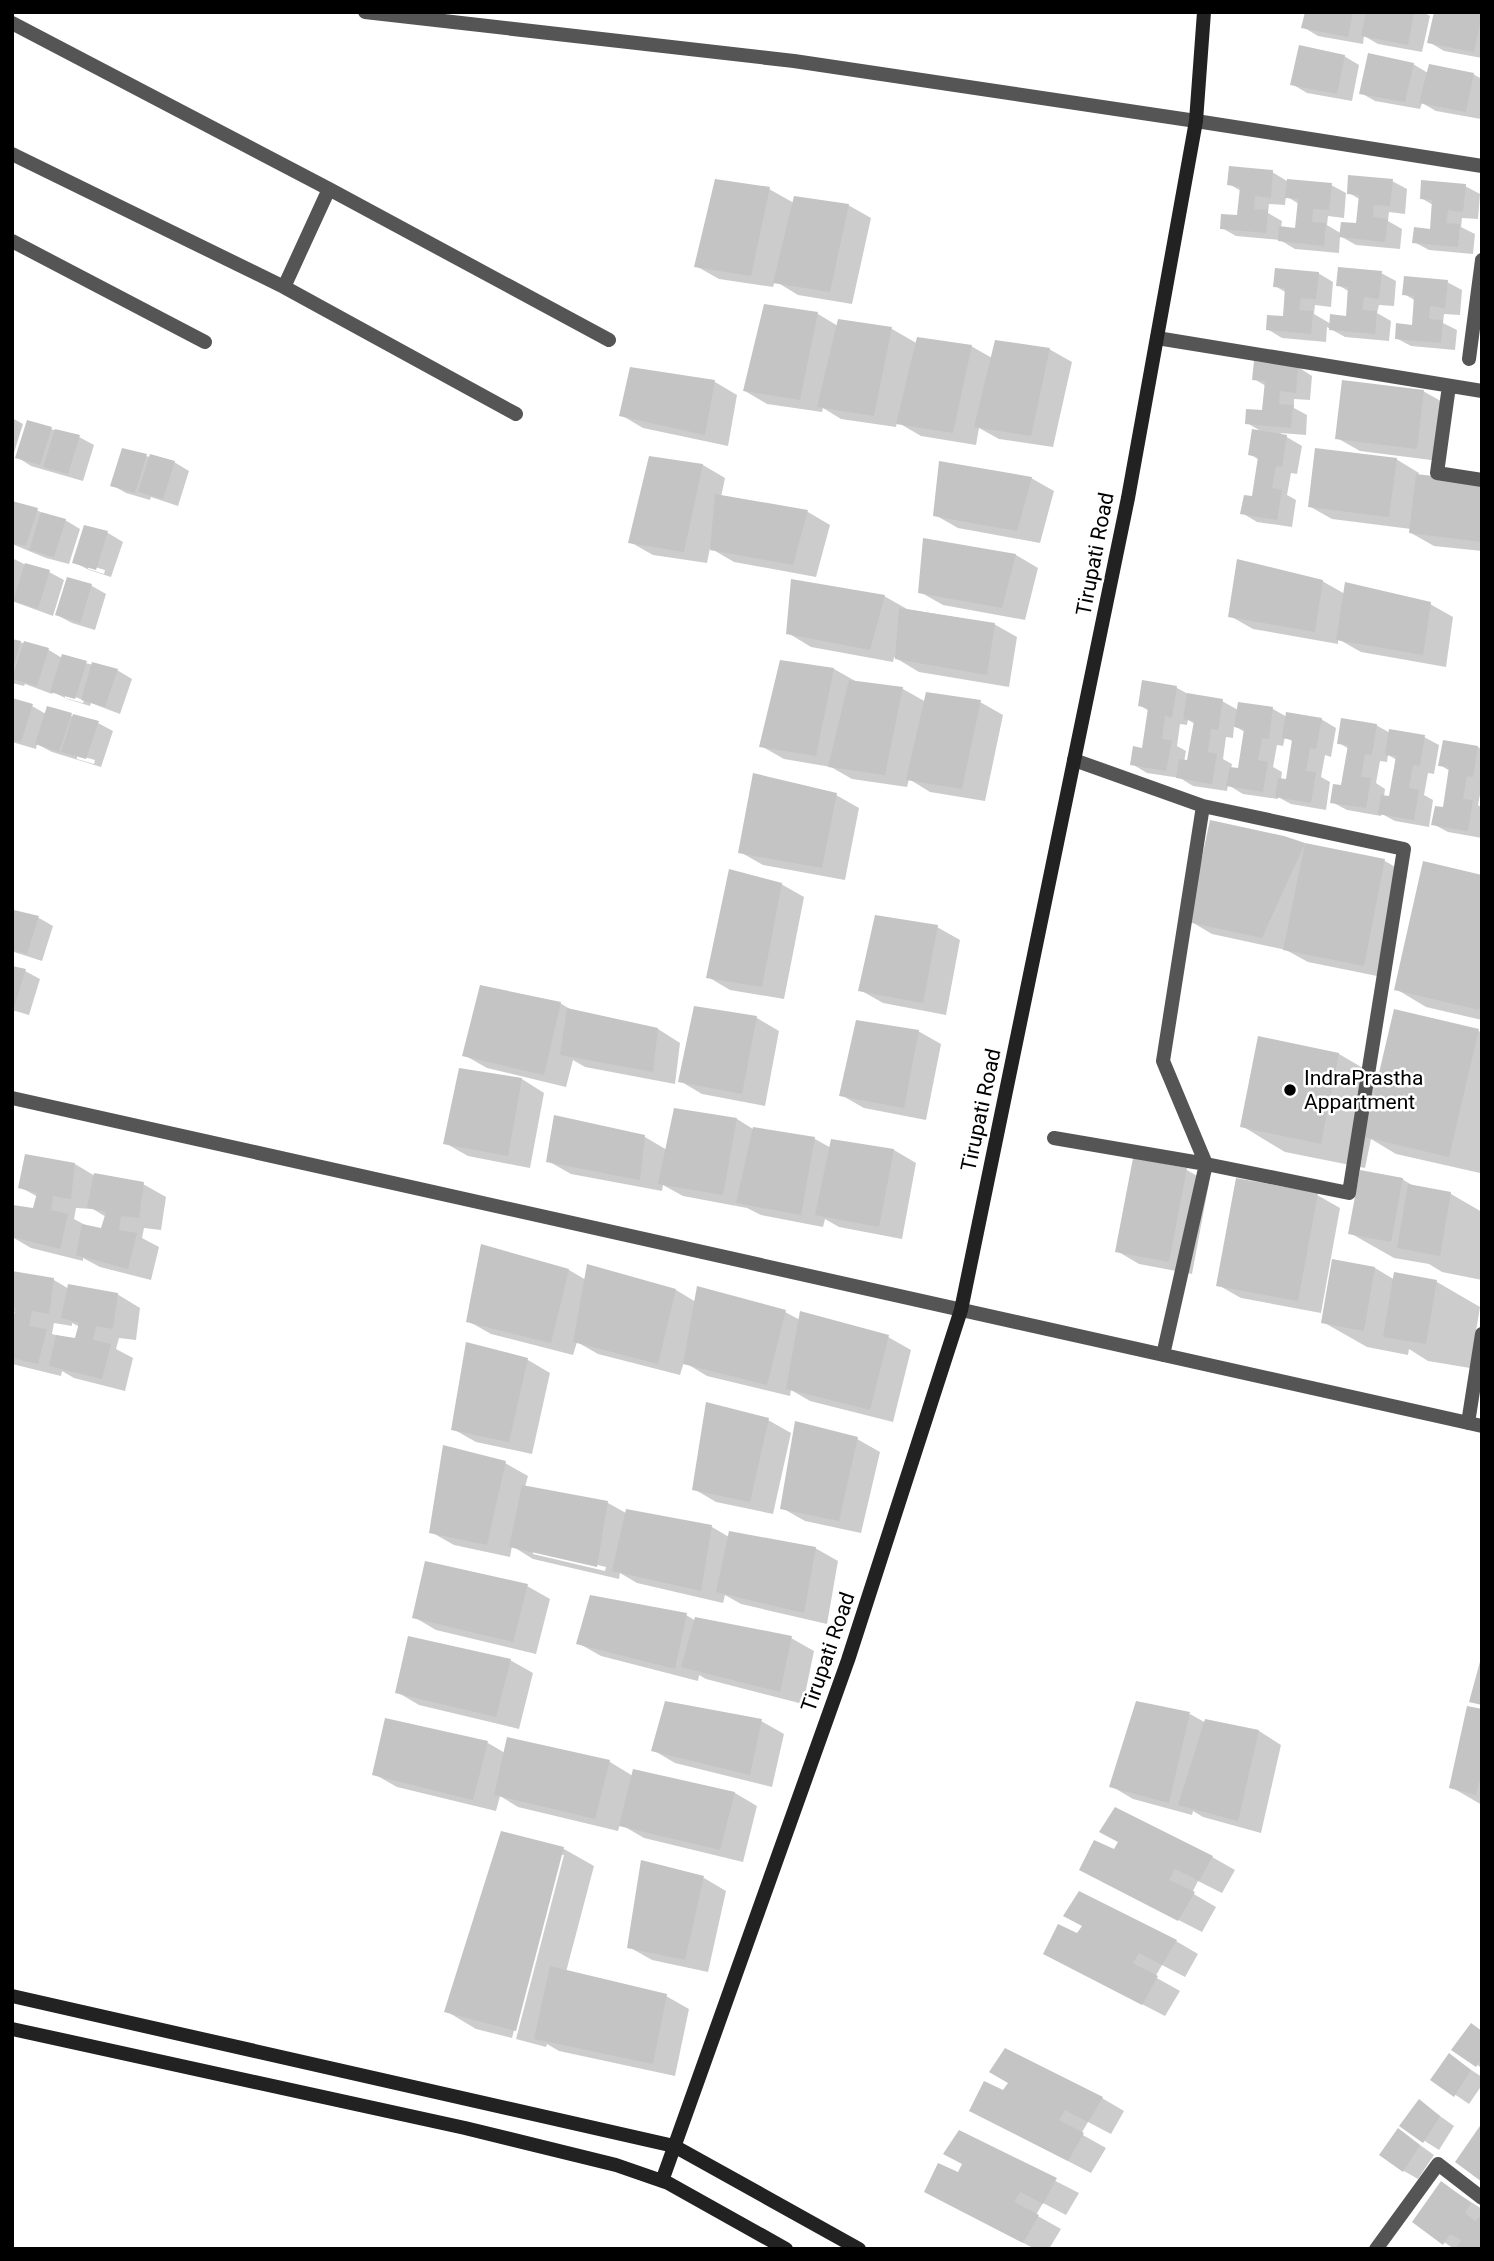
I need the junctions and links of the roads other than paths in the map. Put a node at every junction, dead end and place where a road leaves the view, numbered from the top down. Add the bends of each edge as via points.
1 (365, 12) edge
2 (1205, 12) edge
3 (12, 23) edge
4 (1196, 121) junction
5 (12, 154) edge
6 (1482, 166) edge
7 (329, 189) junction
8 (12, 241) edge
9 (1482, 260) edge
10 (284, 287) junction
11 (1157, 338) junction
12 (609, 340) dead end
13 (205, 342) dead end
14 (1469, 359) dead end
15 (1449, 386) junction
16 (1482, 391) edge
17 (516, 414) dead end
18 (1482, 480) edge
19 (1074, 760) junction
20 (1203, 806) junction
21 (12, 1098) edge
22 (1054, 1138) dead end
23 (1206, 1164) junction
24 (961, 1310) junction
25 (1482, 1334) edge
26 (1163, 1355) junction
27 (1475, 1425) edge
28 (12, 1996) edge
29 (12, 2029) edge
30 (674, 2146) junction
31 (662, 2181) junction
32 (1482, 2198) edge
33 (786, 2249) edge
34 (859, 2249) edge
35 (1376, 2249) edge

1 - 4 street via 794,61
2 - 4 street, Tirupati Road
3 - 7 street
4 - 6 street
4 - 11 street, Tirupati Road
5 - 10 street
7 - 10 street
7 - 12 street
8 - 13 street
9 - 14 street
10 - 17 street
11 - 15 street
11 - 19 street, Tirupati Road
15 - 16 street
15 - 18 street via 1437,473
19 - 20 street
19 - 24 street, Tirupati Road
20 - 23 street via 1163,1061
20 - 23 street via 1404,849 1349,1193
21 - 24 street
22 - 23 street
23 - 26 street
24 - 26 street
24 - 30 street, Tirupati Road via 848,1660
25 - 27 street
26 - 27 street
28 - 30 street
29 - 31 street via 465,2128
30 - 31 street, Tirupati Road
30 - 34 street
31 - 33 street
32 - 35 street via 1438,2164

